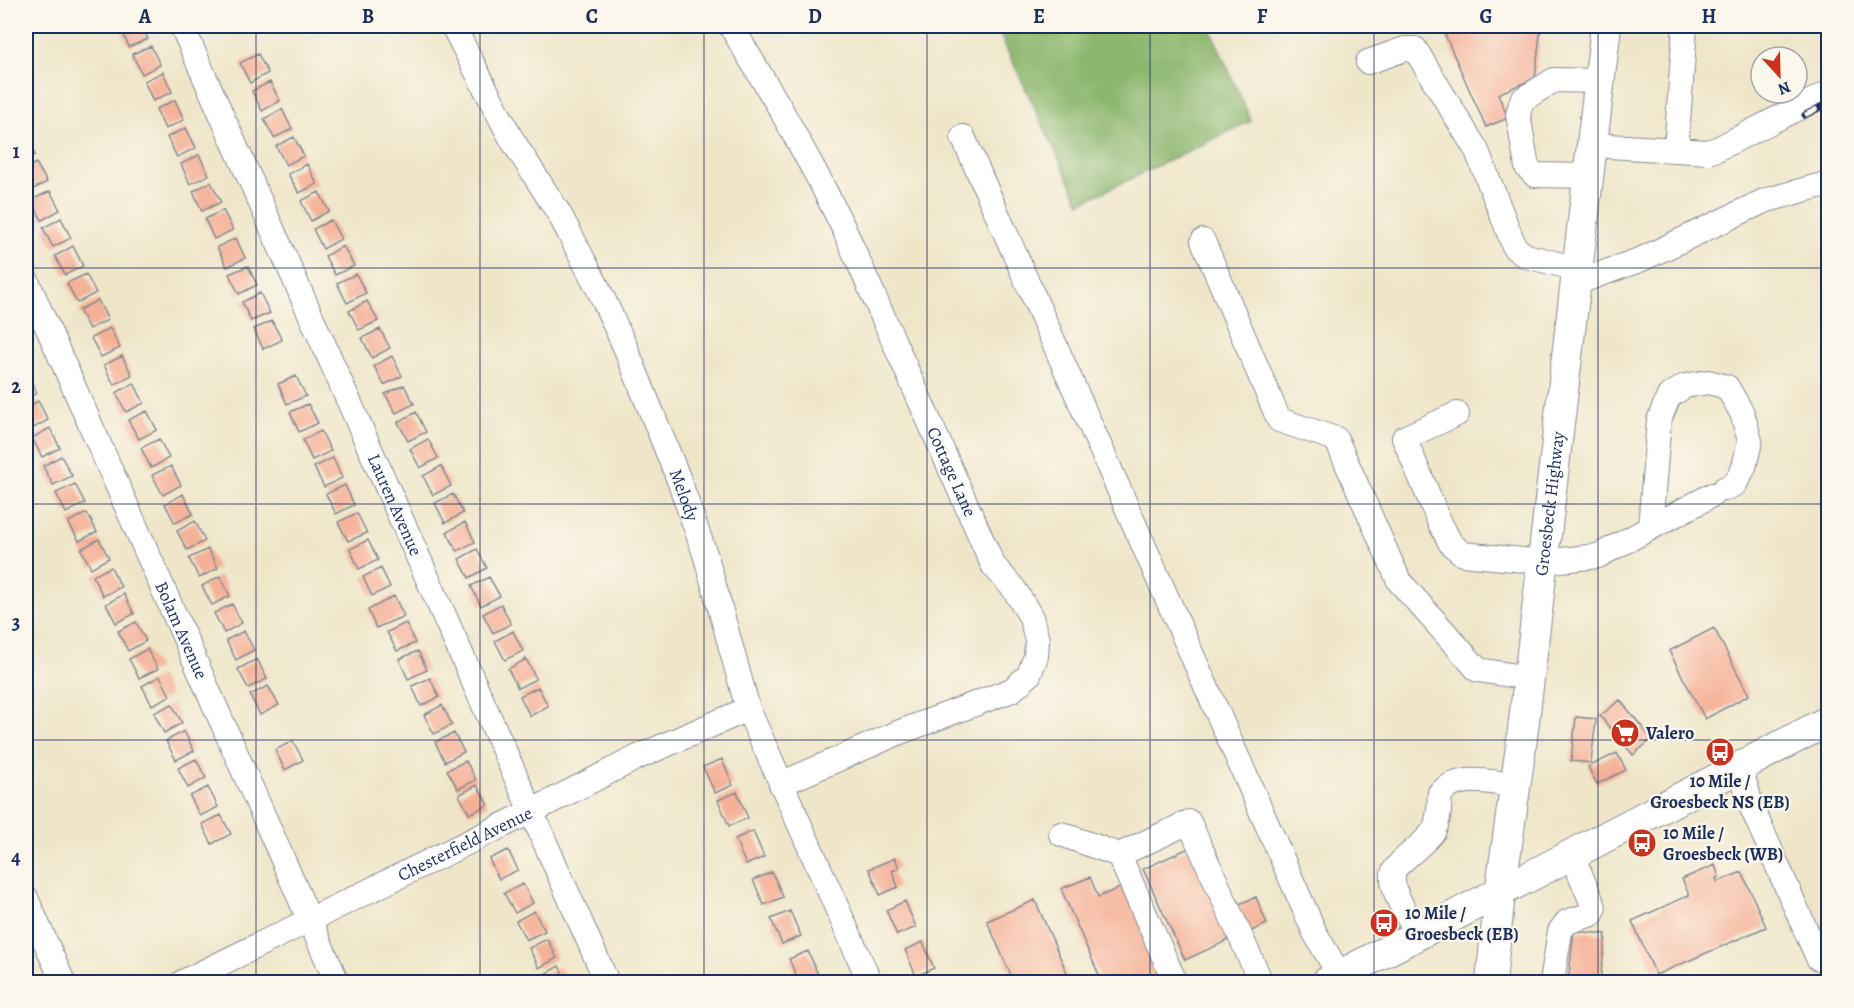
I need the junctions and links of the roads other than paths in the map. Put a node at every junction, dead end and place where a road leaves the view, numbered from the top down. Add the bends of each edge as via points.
1 (182, 26) edge
2 (453, 26) edge
3 (1606, 26) edge
4 (1685, 26) edge
5 (737, 28) edge
6 (1368, 62) dead end
7 (1600, 81) junction
8 (1828, 93) edge
9 (963, 137) dead end
10 (1592, 145) junction
11 (1676, 150) junction
12 (1589, 176) junction
13 (1828, 187) edge
14 (1203, 240) dead end
15 (1577, 276) junction
16 (26, 279) edge
17 (1457, 414) dead end
18 (1650, 527) junction
19 (1543, 562) junction
20 (1529, 678) junction
21 (748, 709) junction
22 (1828, 721) edge
23 (1740, 766) junction
24 (781, 784) junction
25 (1516, 785) junction
26 (532, 812) junction
27 (1060, 834) dead end
28 (1119, 855) junction
29 (1572, 855) junction
30 (1500, 893) junction
31 (26, 898) edge
32 (309, 919) junction
33 (1418, 935) junction
34 (1828, 954) edge
35 (1333, 979) edge
36 (63, 982) edge
37 (183, 982) edge
38 (337, 982) edge
39 (607, 982) edge
40 (870, 982) edge
41 (1175, 982) edge
42 (1261, 982) edge
43 (1491, 982) edge
44 (1552, 982) edge

1 - 26 street, Lauren Avenue
2 - 21 street, Melody via 511,138 560,215 626,349 680,480 706,557
3 - 7 main road, Groesbeck Highway
4 - 11 street
5 - 24 street, Cottage Lane via 844,229 993,565 1031,617 1037,640 1029,675 1012,690 900,732
6 - 15 street via 1405,49 1415,50 1477,151 1515,248
7 - 10 main road, Groesbeck Highway
7 - 12 street via 1554,80 1522,100 1518,114 1527,167 1535,175
8 - 11 street via 1716,149
9 - 35 street
10 - 11 street
10 - 12 main road, Groesbeck Highway
12 - 15 main road, Groesbeck Highway
13 - 15 street via 1818,186 1764,201 1642,260
14 - 20 street via 1279,420 1336,439 1399,581 1478,670
15 - 19 main road, Groesbeck Highway
16 - 32 street, Bolam Avenue
17 - 19 street via 1404,438 1445,534 1463,554
18 - 18 street via 1659,420 1670,396 1685,386 1708,382 1727,387 1742,413 1750,441 1735,484
18 - 19 street via 1598,555
19 - 20 main road, Groesbeck Highway
20 - 25 main road, Groesbeck Highway
21 - 24 street, Melody
21 - 26 street, Chesterfield Avenue via 638,757
22 - 23 main road
23 - 29 main road
23 - 34 street via 1752,808 1818,958
24 - 40 street, Melody
25 - 30 main road, Groesbeck Highway
25 - 33 street via 1463,780 1449,784 1440,793 1435,828 1426,842 1395,867 1393,875 1396,891
26 - 32 street, Chesterfield Avenue
26 - 39 street, Lauren Avenue
27 - 28 street
28 - 41 street
28 - 42 street via 1189,822
29 - 30 main road
29 - 44 street via 1594,907 1592,914 1567,922 1560,931
30 - 33 main road
30 - 43 main road, Groesbeck Highway
31 - 36 street
32 - 37 street, Chesterfield Avenue
32 - 38 street, Bolam Avenue
33 - 35 main road

